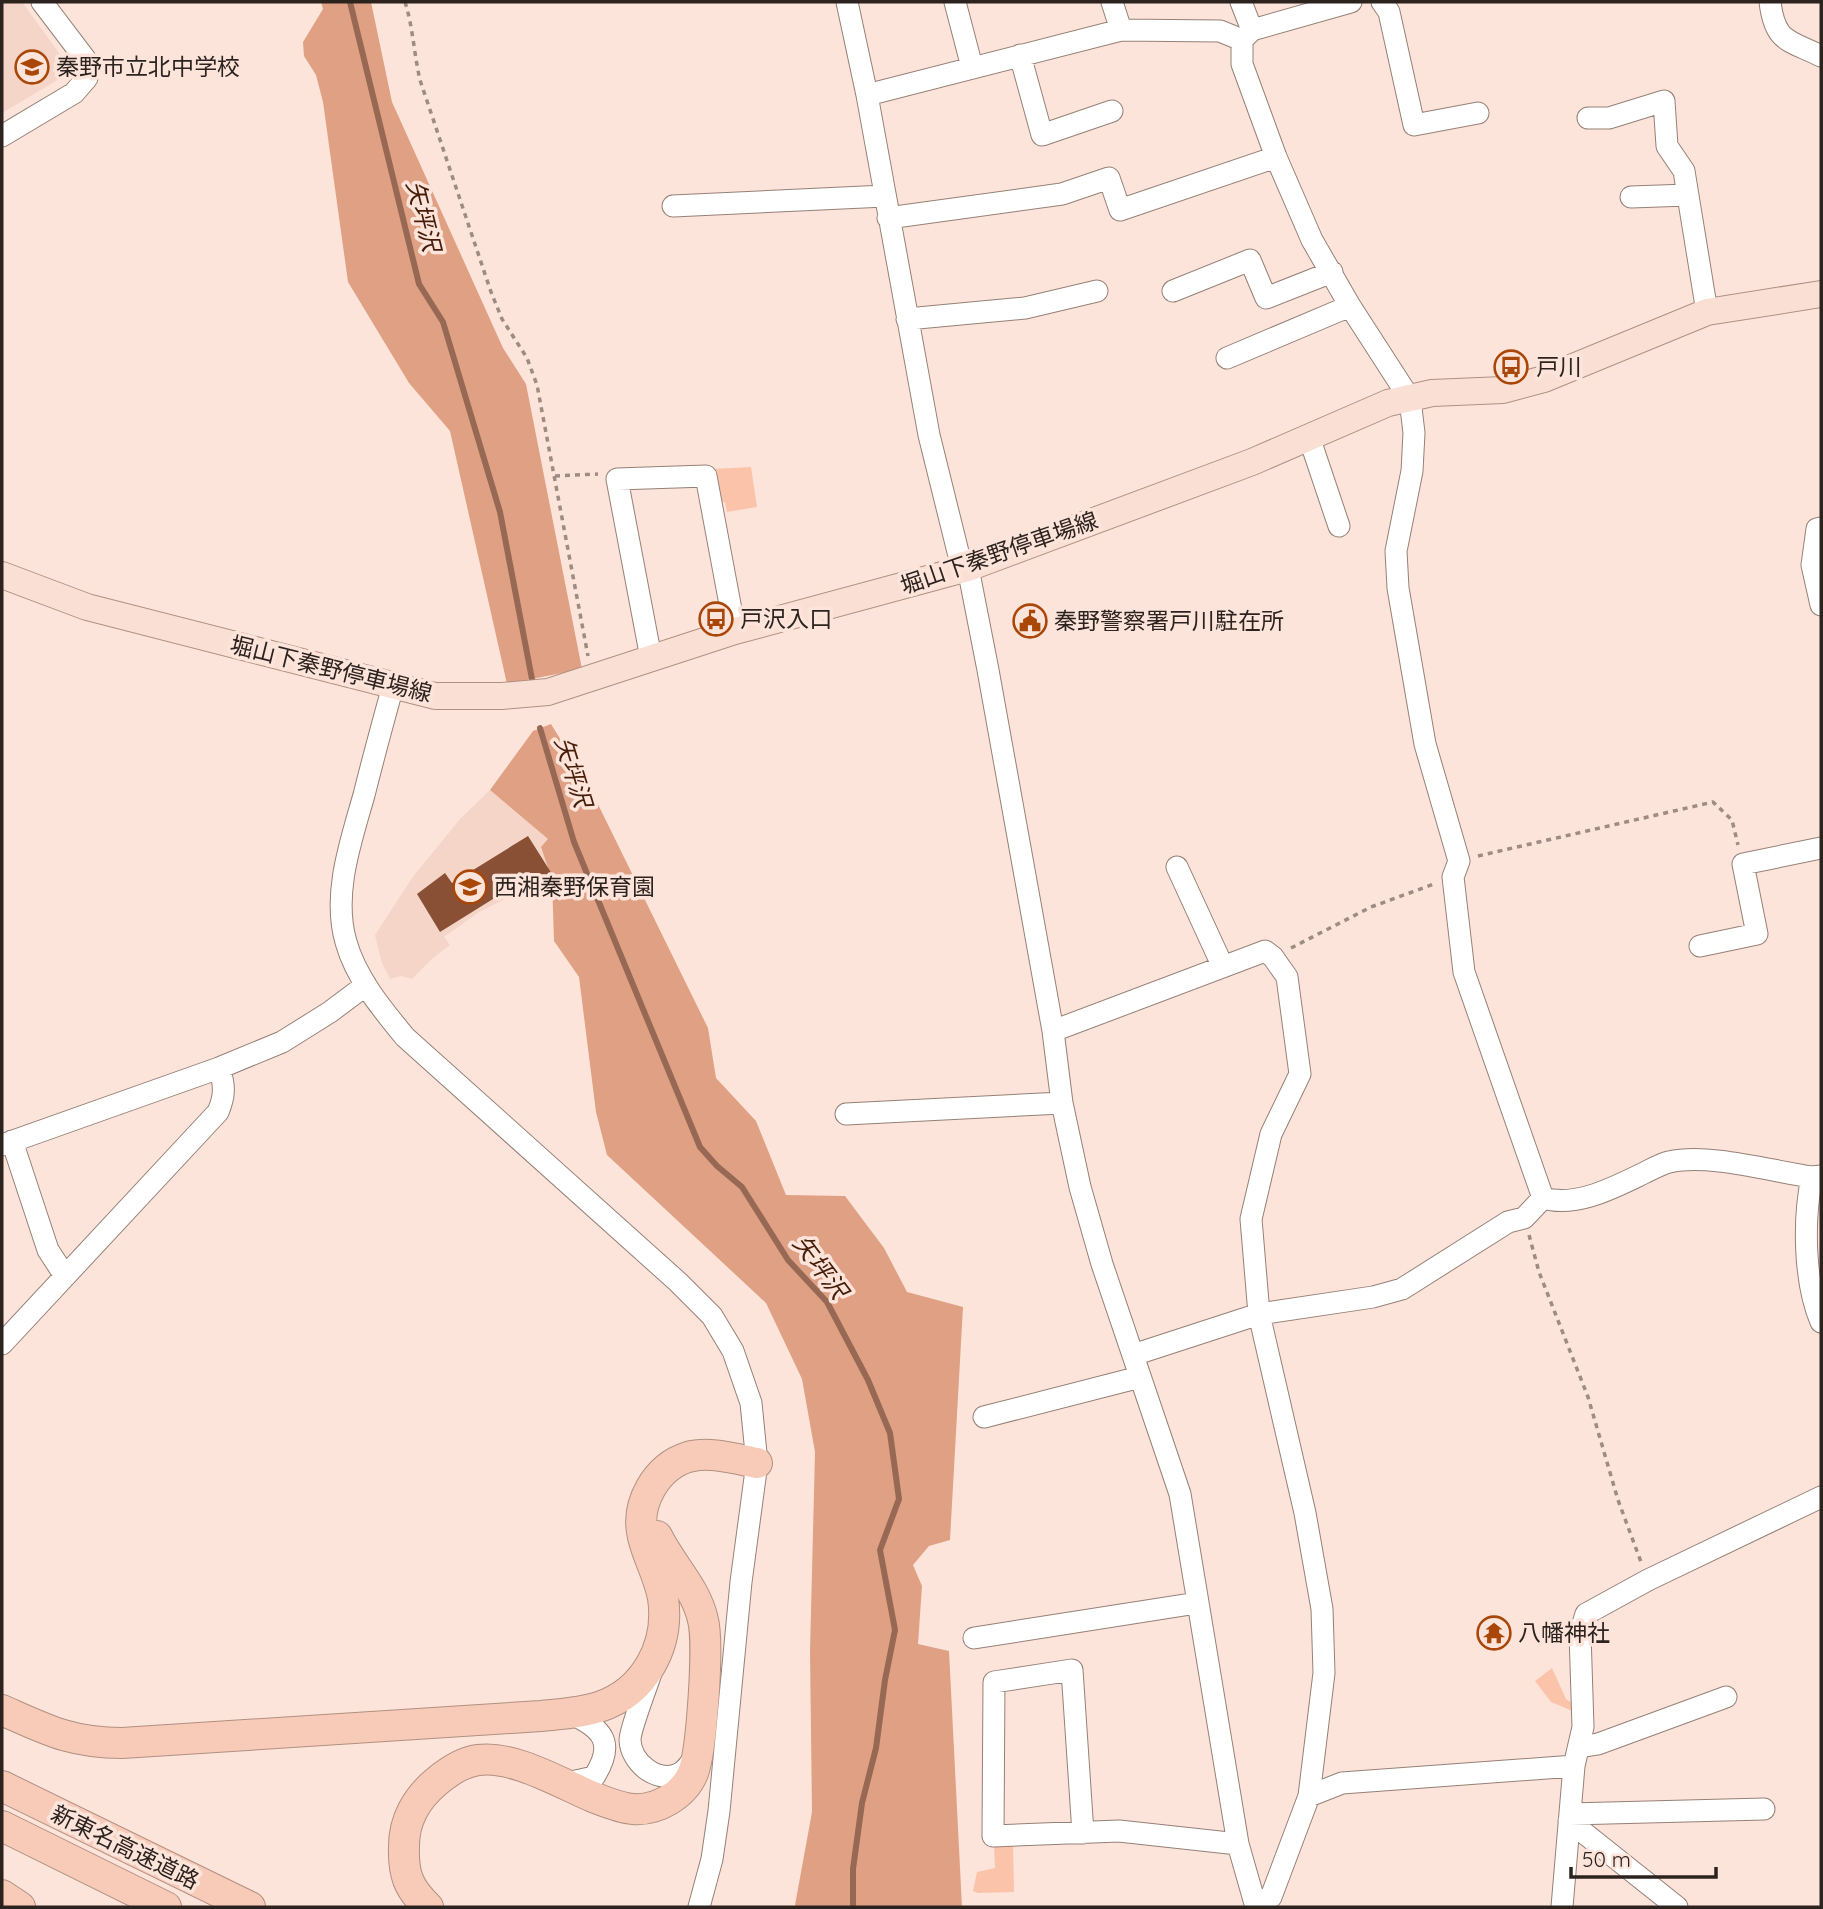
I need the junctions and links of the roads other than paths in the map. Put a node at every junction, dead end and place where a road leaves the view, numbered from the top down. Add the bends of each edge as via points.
1 (42, 2) edge
2 (847, 2) edge
3 (955, 2) edge
4 (1112, 2) edge
5 (1241, 2) edge
6 (1351, 2) edge
7 (1381, 2) edge
8 (1770, 2) edge
9 (1121, 30) junction
10 (1247, 35) junction
11 (1020, 55) junction
12 (1821, 57) edge
13 (972, 67) junction
14 (867, 95) junction
15 (1112, 111) dead end
16 (1478, 113) dead end
17 (1588, 118) dead end
18 (2, 136) edge
19 (1276, 157) junction
20 (1688, 195) junction
21 (885, 196) junction
22 (1631, 197) dead end
23 (673, 206) dead end
24 (888, 218) junction
25 (1332, 272) junction
26 (1097, 291) dead end
27 (1172, 291) dead end
28 (1821, 294) edge
29 (1350, 306) junction
30 (1707, 312) junction
31 (907, 319) junction
32 (1227, 358) dead end
33 (1410, 399) junction
34 (1309, 436) junction
35 (1339, 526) dead end
36 (1821, 528) edge
37 (968, 568) junction
38 (2, 575) edge
39 (1821, 605) edge
40 (735, 631) junction
41 (651, 658) junction
42 (393, 686) junction
43 (1821, 848) edge
44 (1177, 867) dead end
45 (1700, 946) dead end
46 (1223, 967) junction
47 (366, 985) junction
48 (1053, 1031) junction
49 (219, 1068) junction
50 (1062, 1103) junction
51 (846, 1114) dead end
52 (7, 1143) edge
53 (1816, 1177) edge
54 (1543, 1198) junction
55 (65, 1276) junction
56 (1259, 1314) junction
57 (1821, 1322) edge
58 (2, 1344) edge
59 (1133, 1355) junction
60 (1140, 1377) junction
61 (984, 1417) dead end
62 (757, 1463) junction
63 (1821, 1497) edge
64 (1197, 1603) junction
65 (974, 1638) dead end
66 (655, 1659) junction
67 (1726, 1697) dead end
68 (2, 1710) edge
69 (569, 1713) junction
70 (698, 1751) junction
71 (1576, 1756) junction
72 (562, 1784) junction
73 (2, 1786) edge
74 (1309, 1796) junction
75 (1764, 1809) dead end
76 (1570, 1818) junction
77 (2, 1826) edge
78 (1083, 1833) junction
79 (1238, 1844) junction
80 (2, 1895) edge
81 (1255, 1905) edge
82 (20, 1907) edge
83 (166, 1907) edge
84 (250, 1907) edge
85 (428, 1907) edge
86 (699, 1907) edge
87 (1562, 1907) edge
88 (1678, 1907) edge

1 - 18 street via 86,60 87,78 74,93
2 - 14 street
3 - 13 street
4 - 9 street
5 - 10 street
6 - 10 street
7 - 16 street via 1389,12 1414,125
8 - 12 street via 1772,23 1788,43
9 - 10 street
9 - 11 street
10 - 19 street via 1241,64
11 - 13 street
11 - 15 street via 1042,135
13 - 14 street
14 - 21 street
17 - 20 street via 1609,118 1664,101 1667,146 1684,171
19 - 24 street via 1119,210 1109,178 1062,194
19 - 25 street via 1312,240
20 - 22 street
20 - 30 street
21 - 23 street
21 - 24 street
24 - 31 street
25 - 27 street via 1266,298 1250,260
25 - 29 street
26 - 31 street via 1025,308
28 - 30 main road, 堀山下秦野停車場線
29 - 32 street
29 - 33 street
30 - 33 main road, 堀山下秦野停車場線 via 1544,379 1503,390 1432,393
31 - 37 street via 929,435 958,552
33 - 34 main road, 堀山下秦野停車場線 via 1388,403
33 - 54 street via 1412,471 1396,551 1398,588 1425,744 1456,869 1464,972
34 - 35 street
34 - 37 main road, 堀山下秦野停車場線 via 1252,462
36 - 39 street via 1817,529 1812,565
37 - 40 main road, 堀山下秦野停車場線
37 - 48 street
38 - 42 main road, 堀山下秦野停車場線 via 87,607
40 - 41 main road, 堀山下秦野停車場線
40 - 41 street via 706,476 618,479
41 - 42 main road, 堀山下秦野停車場線 via 548,692 435,696
42 - 47 street via 344,867 346,942
43 - 45 street via 1743,864 1757,934
44 - 46 street
46 - 48 street
46 - 56 street via 1265,951 1273,957 1287,977 1300,1074 1271,1134 1251,1219
47 - 49 street via 282,1042
47 - 62 street via 405,1037 712,1316 733,1351 751,1403
48 - 50 street
49 - 52 street
49 - 55 street via 224,1099 218,1112
50 - 51 street
50 - 59 street via 1087,1213
52 - 55 street via 48,1250
53 - 54 street via 1704,1160 1668,1162 1582,1198 1554,1202
53 - 57 street via 1807,1200 1807,1249 1814,1305
54 - 56 street via 1524,1218 1508,1222 1402,1289
55 - 58 street
56 - 59 street
56 - 74 street via 1322,1609 1324,1674
59 - 60 street
60 - 61 street
60 - 64 street via 1180,1494
62 - 66 highway via 690,1456 666,1469 648,1492 642,1506 643,1537 664,1612
62 - 70 highway via 683,1476 666,1495 657,1515 657,1537 696,1598 704,1620 707,1645
62 - 86 street via 719,1811
63 - 71 street via 1586,1614 1580,1633 1583,1727
64 - 65 street
64 - 79 street
66 - 69 highway via 622,1696
66 - 70 street via 630,1740 637,1760 662,1776 677,1775
67 - 71 street
68 - 69 highway via 70,1739 93,1743
69 - 72 street via 598,1731 606,1746 605,1760 594,1777
70 - 72 highway via 693,1774 660,1806 634,1809 610,1804
71 - 74 street via 1342,1783
71 - 76 street
72 - 85 highway via 505,1761 478,1760 456,1767 421,1795 404,1841 403,1867 414,1893
73 - 84 highway, 新東名高速道路
74 - 81 street via 1271,1897
75 - 76 street
76 - 87 street
76 - 88 street
77 - 83 highway, 新東名高速道路
78 - 78 street via 1072,1670 993,1682 993,1836
78 - 79 street via 1119,1831
79 - 81 street
80 - 82 highway

